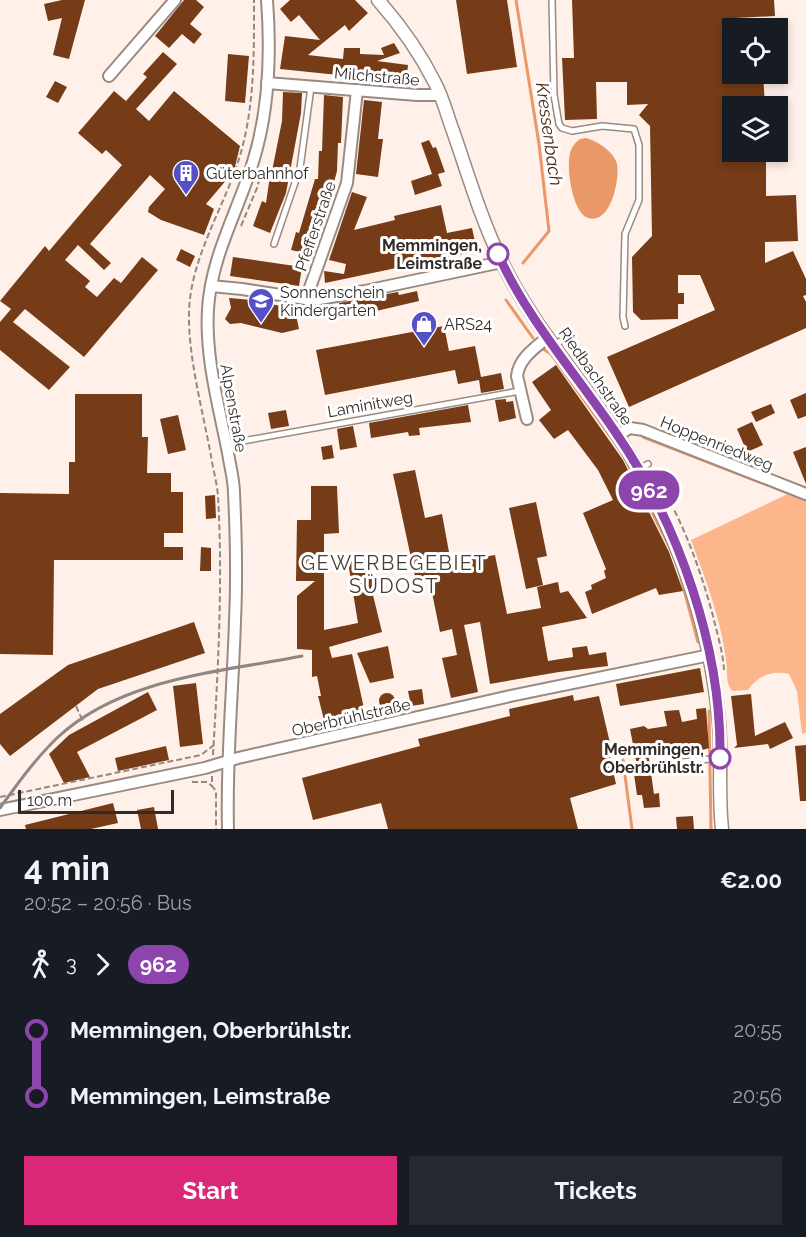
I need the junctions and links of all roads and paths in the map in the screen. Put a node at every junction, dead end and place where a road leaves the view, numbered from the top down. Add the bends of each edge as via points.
1 (176, 0) edge
2 (267, 0) edge
3 (378, 0) edge
4 (552, 0) edge
5 (109, 76) dead end
6 (267, 83) junction
7 (312, 85) junction
8 (357, 90) junction
9 (440, 95) junction
10 (263, 167) dead end
11 (240, 228) dead end
12 (274, 244) dead end
13 (502, 262) junction
14 (211, 286) junction
15 (306, 299) junction
16 (625, 326) dead end
17 (555, 340) junction
18 (520, 392) junction
19 (616, 412) dead end
20 (527, 419) dead end
21 (618, 435) junction
22 (226, 444) junction
23 (806, 494) edge
24 (710, 655) junction
25 (76, 706) dead end
26 (84, 723) dead end
27 (214, 745) dead end
28 (718, 758) junction
29 (229, 761) junction
30 (663, 764) dead end
31 (212, 786) dead end
32 (0, 797) edge
33 (0, 810) edge
34 (216, 829) edge
35 (228, 829) edge
36 (722, 829) edge

1 - 5 street
2 - 6 street, Alpenstraße
3 - 9 street, Riedbachstraße via 419,52
4 - 16 lane via 559,124 572,131 602,126 634,129 639,145 639,201 625,234
6 - 7 street, Milchstraße
6 - 14 street, Alpenstraße via 254,161
7 - 8 street, Milchstraße
7 - 12 lane, Milchstraße via 300,168
8 - 9 street, Milchstraße
8 - 15 street, Pfefferstraße via 346,183
9 - 13 street, Riedbachstraße
10 - 11 path
13 - 15 street via 365,291
13 - 17 street, Riedbachstraße via 531,312
14 - 15 street
14 - 22 street, Alpenstraße via 209,345
17 - 18 street via 521,363 517,376
17 - 19 path
17 - 21 street, Riedbachstraße
18 - 20 street
18 - 22 lane, Laminitweg
21 - 23 street, Hoppenriedweg via 630,428 643,430
21 - 24 street, Riedbachstraße via 643,467 690,583
22 - 29 street, Alpenstraße via 234,489 236,554
24 - 28 street, Riedbachstraße via 718,717
24 - 29 street, Oberbrühlstraße via 510,696
25 - 26 path, bridge
27 - 32 path via 201,755
28 - 30 lane
28 - 36 street, Riedbachstraße
29 - 33 street, Oberbrühlstraße
29 - 35 street, Alpenstraße
31 - 34 path via 216,791

